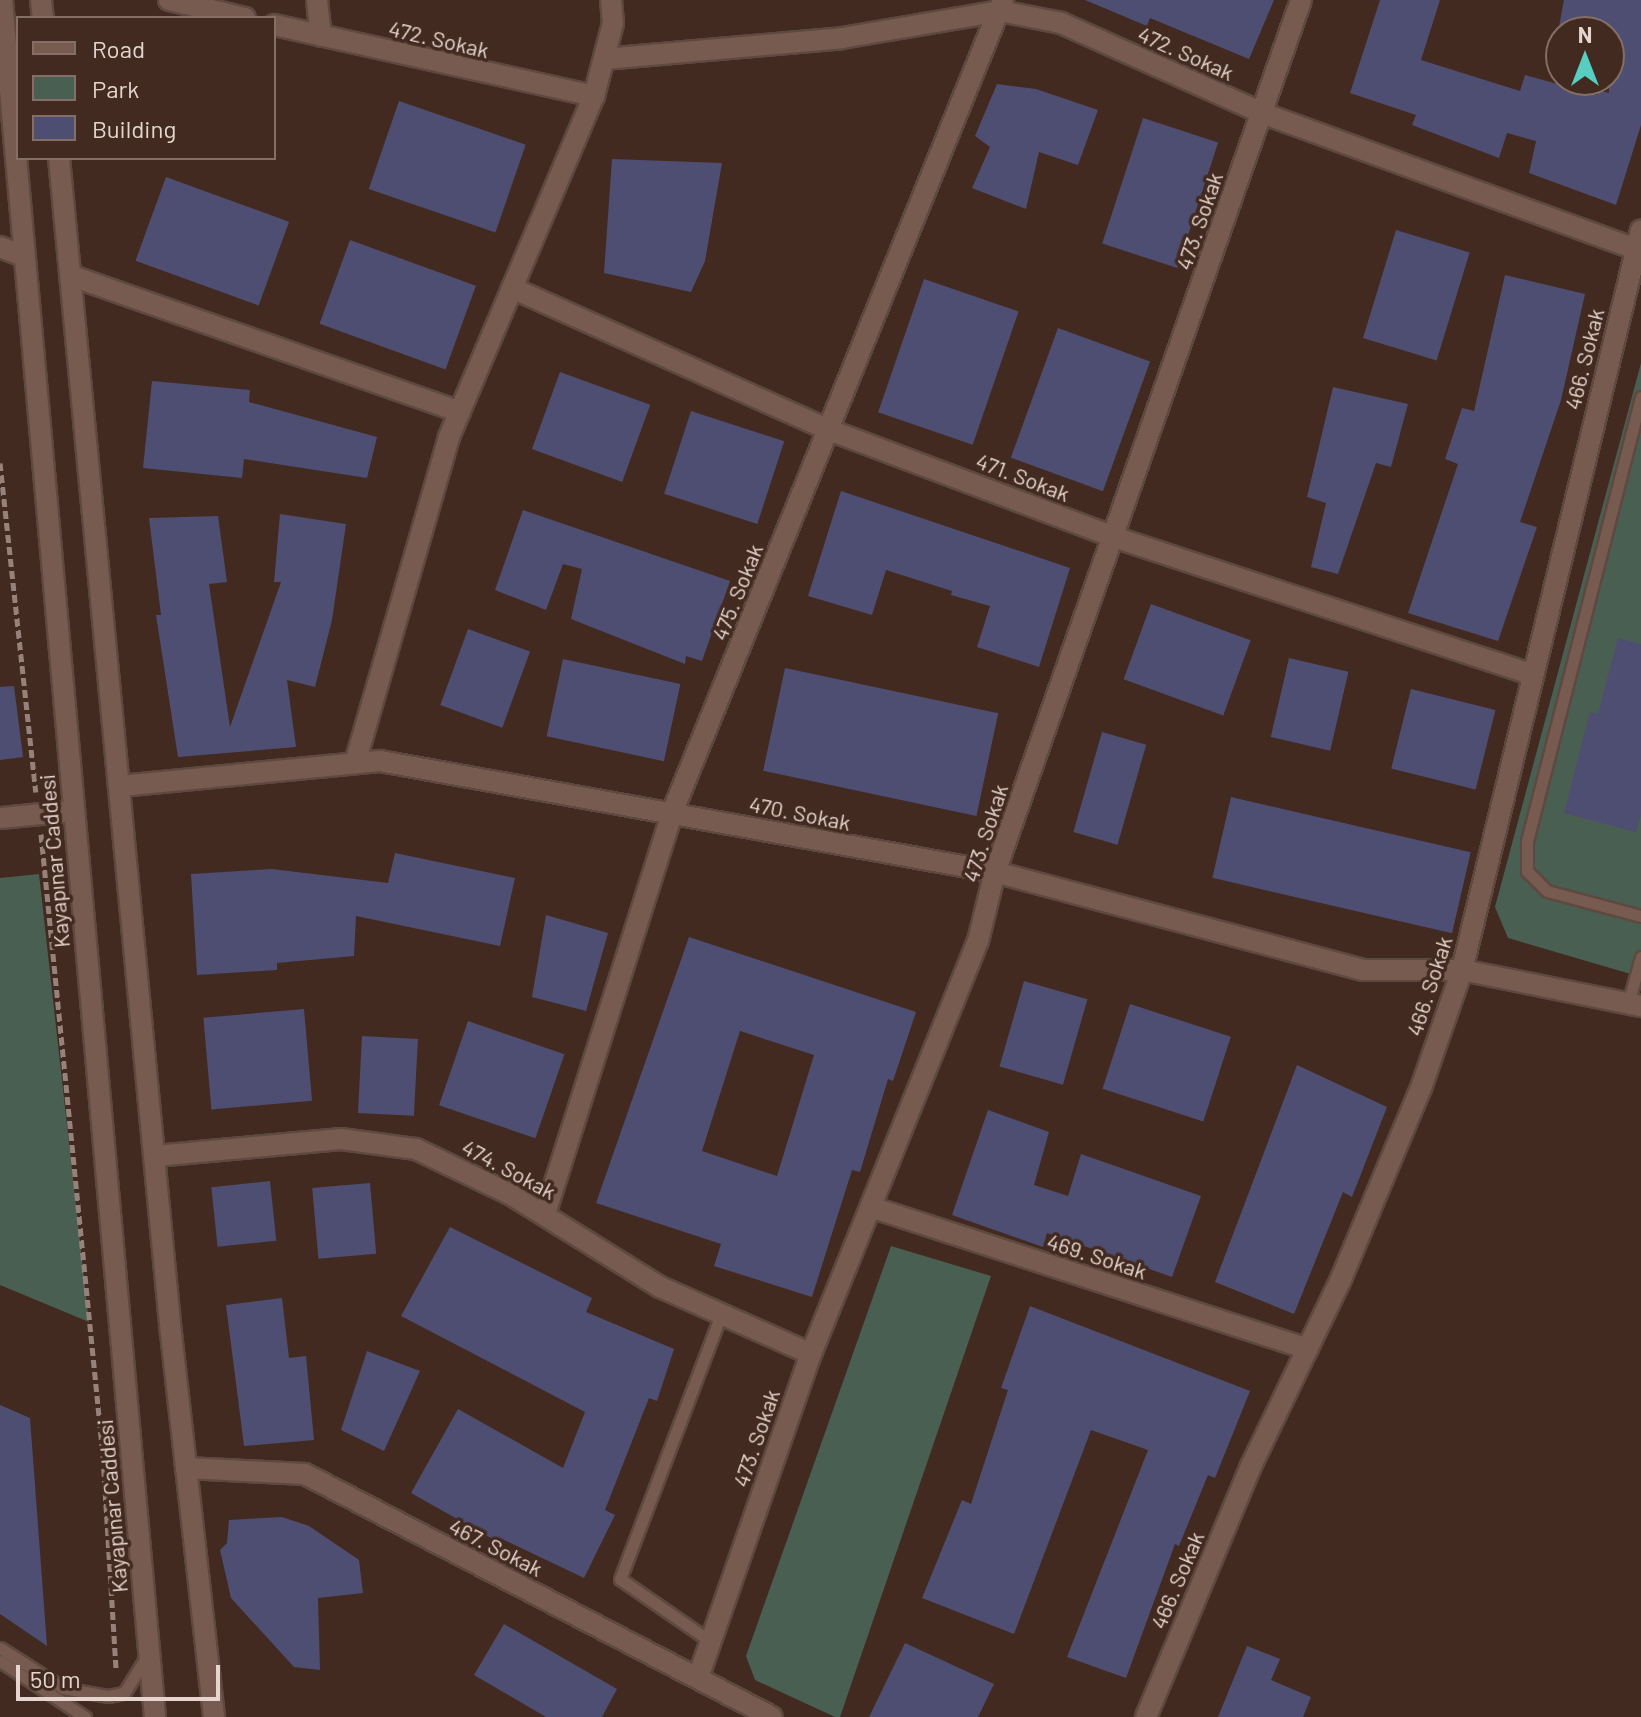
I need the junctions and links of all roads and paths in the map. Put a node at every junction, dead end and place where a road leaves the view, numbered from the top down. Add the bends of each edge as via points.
1 (2, 0) edge
2 (169, 0) edge
3 (317, 0) edge
4 (611, 0) edge
5 (1301, 0) edge
6 (1002, 6) edge
7 (237, 16) edge
8 (276, 25) edge
9 (321, 36) junction
10 (604, 59) junction
11 (594, 96) junction
12 (1262, 113) junction
13 (59, 160) edge
14 (1638, 240) edge
15 (0, 247) edge
16 (24, 256) junction
17 (72, 276) junction
18 (512, 288) junction
19 (1641, 397) edge
20 (460, 412) junction
21 (829, 430) junction
22 (0, 463) edge
23 (1114, 537) junction
24 (1531, 674) junction
25 (355, 763) junction
26 (120, 786) junction
27 (73, 811) junction
28 (672, 813) junction
29 (39, 814) junction
30 (0, 818) edge
31 (995, 872) junction
32 (1641, 916) edge
33 (1641, 957) edge
34 (1462, 970) junction
35 (1635, 1005) edge
36 (155, 1156) junction
37 (871, 1207) junction
38 (545, 1214) junction
39 (721, 1314) junction
40 (1307, 1349) junction
41 (811, 1354) junction
42 (186, 1468) junction
43 (710, 1641) junction
44 (0, 1648) edge
45 (149, 1652) junction
46 (0, 1661) edge
47 (699, 1675) junction
48 (117, 1694) junction
49 (85, 1717) edge
50 (155, 1717) edge
51 (214, 1717) edge
52 (772, 1717) edge
53 (1146, 1717) edge

1 - 16 street, Kayapınar Caddesi
2 - 7 street
3 - 9 street
4 - 10 street via 613,23
5 - 12 street, 473. Sokak
6 - 10 street, 472. Sokak via 842,38
6 - 12 street, 472. Sokak via 1061,23
6 - 21 street, 475. Sokak
8 - 9 street, 472. Sokak
9 - 11 street, 472. Sokak
10 - 11 street
11 - 18 street
12 - 14 street, 472. Sokak
12 - 23 street, 473. Sokak
13 - 17 street
14 - 24 street, 466. Sokak
15 - 16 street
16 - 27 street, Kayapınar Caddesi
17 - 20 street
17 - 26 street
18 - 20 street
18 - 21 street, 471. Sokak
19 - 32 lane via 1527,842 1527,871 1547,891
20 - 25 street
21 - 23 street, 471. Sokak
21 - 28 street, 475. Sokak
22 - 29 path
23 - 24 street, 471. Sokak
23 - 31 street, 473. Sokak
24 - 34 street, 466. Sokak
25 - 26 street, 470. Sokak
25 - 28 street, 470. Sokak via 380,761
26 - 36 street
27 - 29 street
27 - 45 street, Kayapınar Caddesi
28 - 31 street, 470. Sokak
28 - 38 street, 475. Sokak
29 - 30 street
29 - 48 path via 89,1299
31 - 34 street, 470. Sokak via 1363,970
31 - 37 street, 473. Sokak via 978,941
33 - 35 lane
34 - 35 street, 470. Sokak
34 - 40 street, 466. Sokak via 1422,1085
36 - 38 street, 474. Sokak via 341,1139 385,1142 476,1175
36 - 42 street
37 - 40 street, 469. Sokak
37 - 41 street, 473. Sokak
38 - 39 street, 474. Sokak via 600,1253
39 - 41 street, 474. Sokak
39 - 43 lane via 620,1579
40 - 53 street, 466. Sokak via 1251,1466
41 - 43 street, 473. Sokak
42 - 47 street, 467. Sokak via 305,1474
42 - 51 street
43 - 47 street, 473. Sokak
44 - 48 lane via 63,1688
45 - 48 lane via 137,1677
45 - 50 street, Kayapınar Caddesi
46 - 49 lane
47 - 52 street, 467. Sokak

